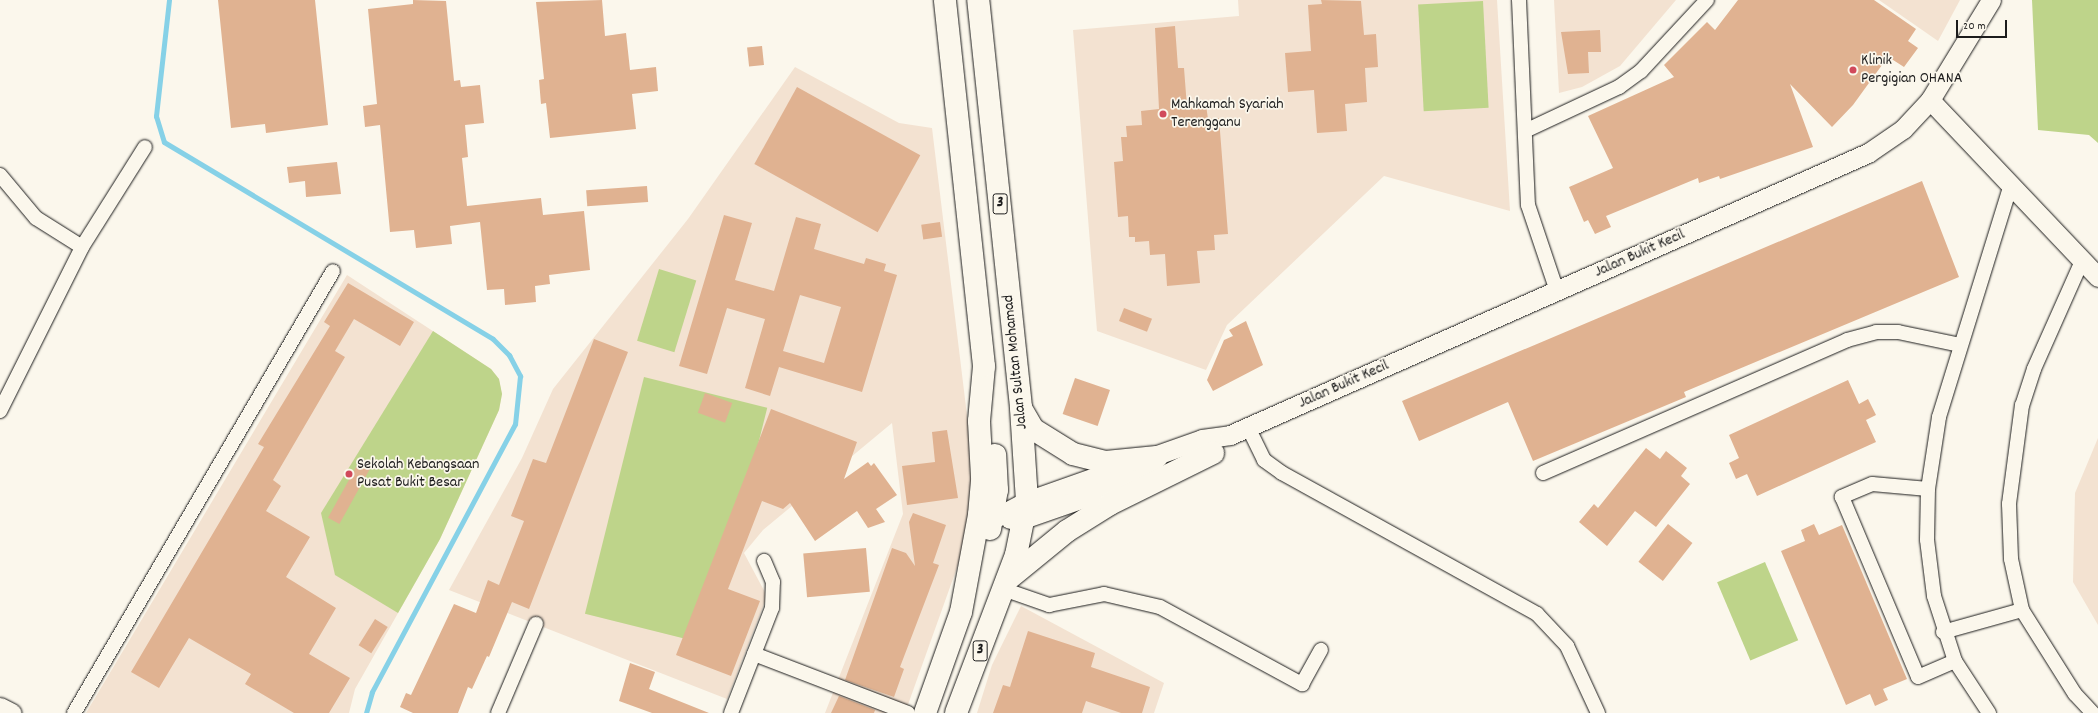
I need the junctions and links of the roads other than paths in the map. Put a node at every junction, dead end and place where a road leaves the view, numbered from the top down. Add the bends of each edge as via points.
1 (945, 0) edge
2 (978, 0) edge
3 (1519, 0) edge
4 (1708, 0) edge
5 (1991, 0) edge
6 (1930, 100) junction
7 (1525, 131) junction
8 (145, 147) dead end
9 (0, 175) edge
10 (2011, 184) junction
11 (82, 247) junction
12 (2082, 261) junction
13 (333, 271) dead end
14 (2098, 277) edge
15 (1557, 291) junction
16 (1960, 345) junction
17 (984, 366) junction
18 (1021, 407) junction
19 (0, 411) edge
20 (1248, 427) junction
21 (1230, 435) junction
22 (1213, 453) junction
23 (1157, 457) junction
24 (1543, 473) dead end
25 (1928, 489) junction
26 (1025, 510) junction
27 (993, 519) junction
28 (764, 560) dead end
29 (1005, 584) junction
30 (2022, 610) junction
31 (961, 612) junction
32 (536, 624) dead end
33 (1944, 632) junction
34 (1321, 650) dead end
35 (754, 654) junction
36 (1955, 660) junction
37 (0, 707) edge
38 (12, 713) edge
39 (74, 713) edge
40 (498, 713) edge
41 (731, 713) edge
42 (908, 713) edge
43 (925, 713) edge
44 (956, 713) edge
45 (1598, 713) edge
46 (1987, 713) edge
47 (2093, 713) edge

1 - 17 highway, Jalan Sultan Mohamad / 3
2 - 18 highway, Jalan Sultan Mohamad / 3
3 - 7 street
4 - 7 street via 1641,71 1619,87
5 - 6 main road, Jalan Bukit Kecil
6 - 10 main road
6 - 15 main road, Jalan Bukit Kecil via 1903,129 1868,153
7 - 15 street via 1531,223
8 - 11 street
9 - 11 street via 36,218
10 - 12 main road
10 - 16 street
11 - 19 street
12 - 14 main road
12 - 30 street via 2034,369 2022,405 2009,504 2011,559
13 - 39 street
15 - 20 main road, Jalan Bukit Kecil
16 - 24 street via 1898,332 1876,332 1847,340
16 - 25 street via 1939,417
17 - 27 highway, 3 via 996,461
17 - 31 highway, Jalan Sultan Mohamad / 3 via 979,421 979,515
18 - 23 highway via 1033,429 1073,454 1106,462
18 - 26 highway, Jalan Sultan Mohamad / 3
20 - 21 main road, Jalan Bukit Kecil
20 - 45 street via 1264,460 1282,474 1537,614 1567,646
21 - 22 main road, Jalan Bukit Kecil
21 - 23 main road, Jalan Bukit Kecil via 1202,439
22 - 26 main road, Jalan Bukit Kecil
22 - 29 highway via 1110,504 1067,531
23 - 26 main road, Jalan Bukit Kecil
25 - 33 street via 1927,540 1934,596
25 - 36 street via 1872,484 1842,497 1918,677
26 - 27 main road, Jalan Bukit Kecil
26 - 29 highway, Jalan Sultan Mohamad / 3
27 - 31 highway, 3
28 - 35 street via 775,594
29 - 34 street via 1049,605 1104,594 1160,607 1302,684
29 - 44 highway, Jalan Sultan Mohamad / 3
30 - 33 street
30 - 47 street via 2075,694
31 - 43 highway, Jalan Sultan Mohamad / 3
32 - 40 street
33 - 36 street
35 - 41 street
35 - 42 street
36 - 46 street
37 - 38 main road

